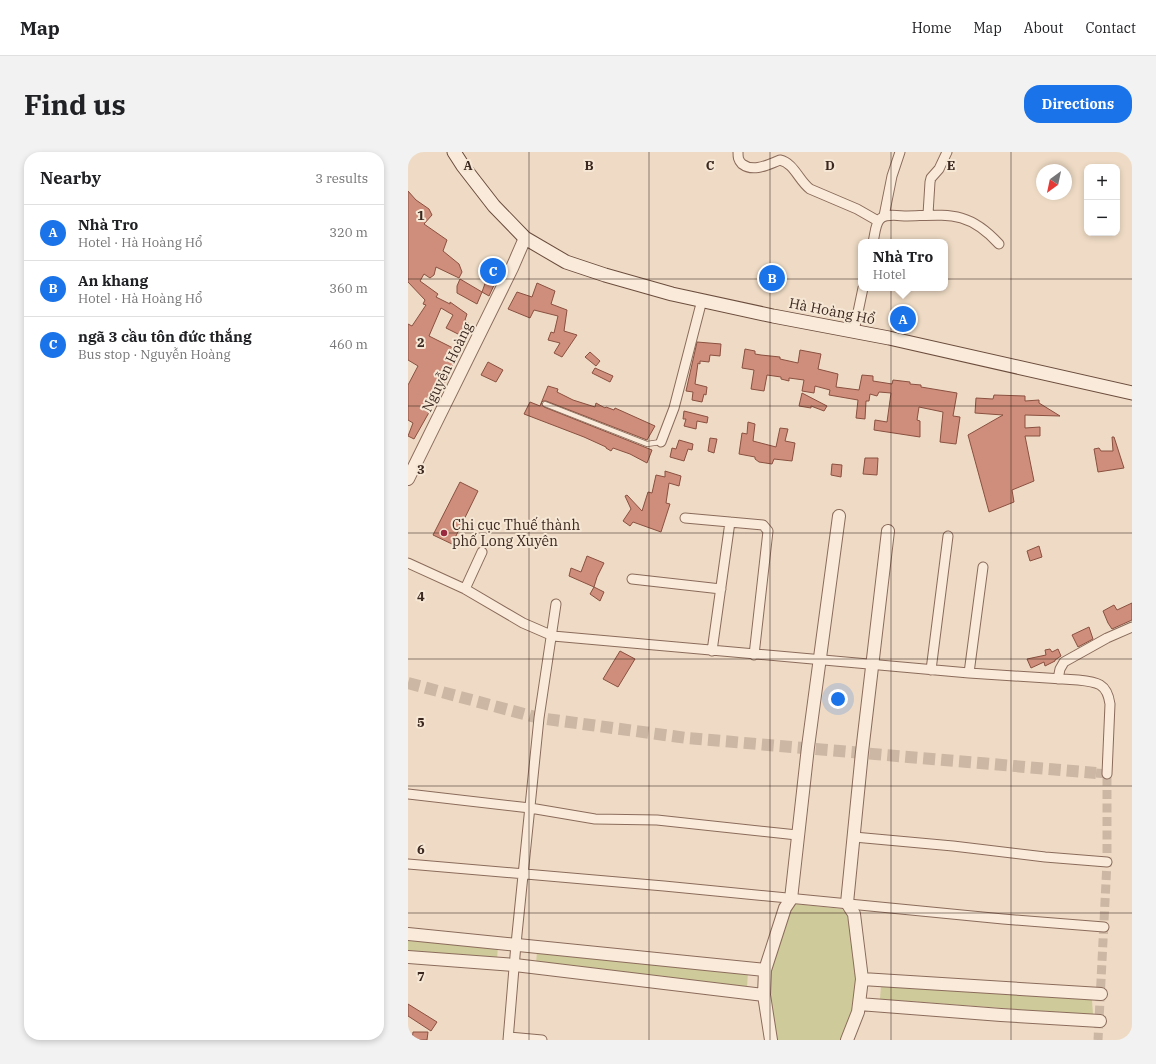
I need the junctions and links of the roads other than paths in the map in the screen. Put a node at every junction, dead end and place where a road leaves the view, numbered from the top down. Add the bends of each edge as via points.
1 (454, 152) edge
2 (738, 152) edge
3 (900, 152) edge
4 (947, 152) edge
5 (928, 214) junction
6 (881, 218) junction
7 (525, 238) junction
8 (874, 239) edge
9 (999, 244) dead end
10 (862, 291) edge
11 (701, 306) junction
12 (854, 331) junction
13 (1132, 392) edge
14 (545, 404) dead end
15 (661, 442) joint
16 (408, 479) edge
17 (839, 516) dead end
18 (685, 518) dead end
19 (730, 522) junction
20 (888, 531) dead end
21 (948, 536) dead end
22 (482, 552) dead end
23 (408, 563) edge
24 (983, 567) dead end
25 (632, 579) dead end
26 (465, 589) junction
27 (721, 589) junction
28 (556, 604) dead end
29 (1132, 627) edge
30 (552, 636) junction
31 (712, 651) junction
32 (754, 654) junction
33 (820, 660) junction
34 (872, 665) junction
35 (931, 670) junction
36 (969, 674) junction
37 (1058, 678) junction
38 (1107, 774) dead end
39 (408, 794) edge
40 (530, 808) junction
41 (797, 834) junction
42 (854, 837) junction
43 (1107, 862) dead end
44 (408, 864) edge
45 (523, 874) junction
46 (791, 899) junction
47 (847, 903) junction
48 (1104, 927) dead end
49 (408, 934) edge
50 (516, 944) junction
51 (408, 957) edge
52 (514, 965) junction
53 (765, 970) junction
54 (862, 979) junction
55 (1102, 994) dead end
56 (764, 995) junction
57 (859, 1004) junction
58 (1100, 1021) dead end
59 (509, 1039) edge
60 (542, 1040) edge
61 (771, 1040) edge
62 (847, 1040) edge

1 - 7 main road, Hà Hoàng Hổ via 494,206
2 - 6 street via 740,161 749,168 784,160 810,189
3 - 6 street
4 - 5 street via 940,169 931,178
5 - 6 street
5 - 9 street via 959,216 990,234
6 - 8 street
7 - 11 main road, Hà Hoàng Hổ via 566,262
7 - 16 street, Nguyễn Hoàng
10 - 12 street
11 - 12 main road, Hà Hoàng Hổ
11 - 15 street via 674,408
12 - 13 main road, Hà Hoàng Hổ
14 - 15 lane via 647,444
17 - 33 street
18 - 19 street
19 - 27 street
19 - 32 street via 763,525 768,531
20 - 34 street
21 - 35 street
22 - 26 street
23 - 26 street
24 - 36 street
25 - 27 street
26 - 30 street
27 - 31 street
28 - 30 street
29 - 37 street via 1064,662
30 - 31 street
30 - 40 street via 539,718
31 - 32 street
32 - 33 street
33 - 34 street
33 - 41 street
34 - 35 street
34 - 42 street
35 - 36 street
36 - 37 street
37 - 38 street via 1094,682 1106,690 1110,704
39 - 40 street
40 - 41 street via 595,819 657,820
40 - 45 street
41 - 46 street
42 - 43 street
42 - 47 street
44 - 45 street
45 - 46 street
45 - 50 street
46 - 47 street
46 - 53 street via 785,908
47 - 48 street via 1003,920
47 - 54 street via 854,914
49 - 50 street
50 - 52 street
50 - 53 street
51 - 52 street
52 - 56 street
52 - 59 street
53 - 56 street
54 - 55 street
54 - 57 street
56 - 61 street
57 - 58 street
57 - 62 street
59 - 60 street

